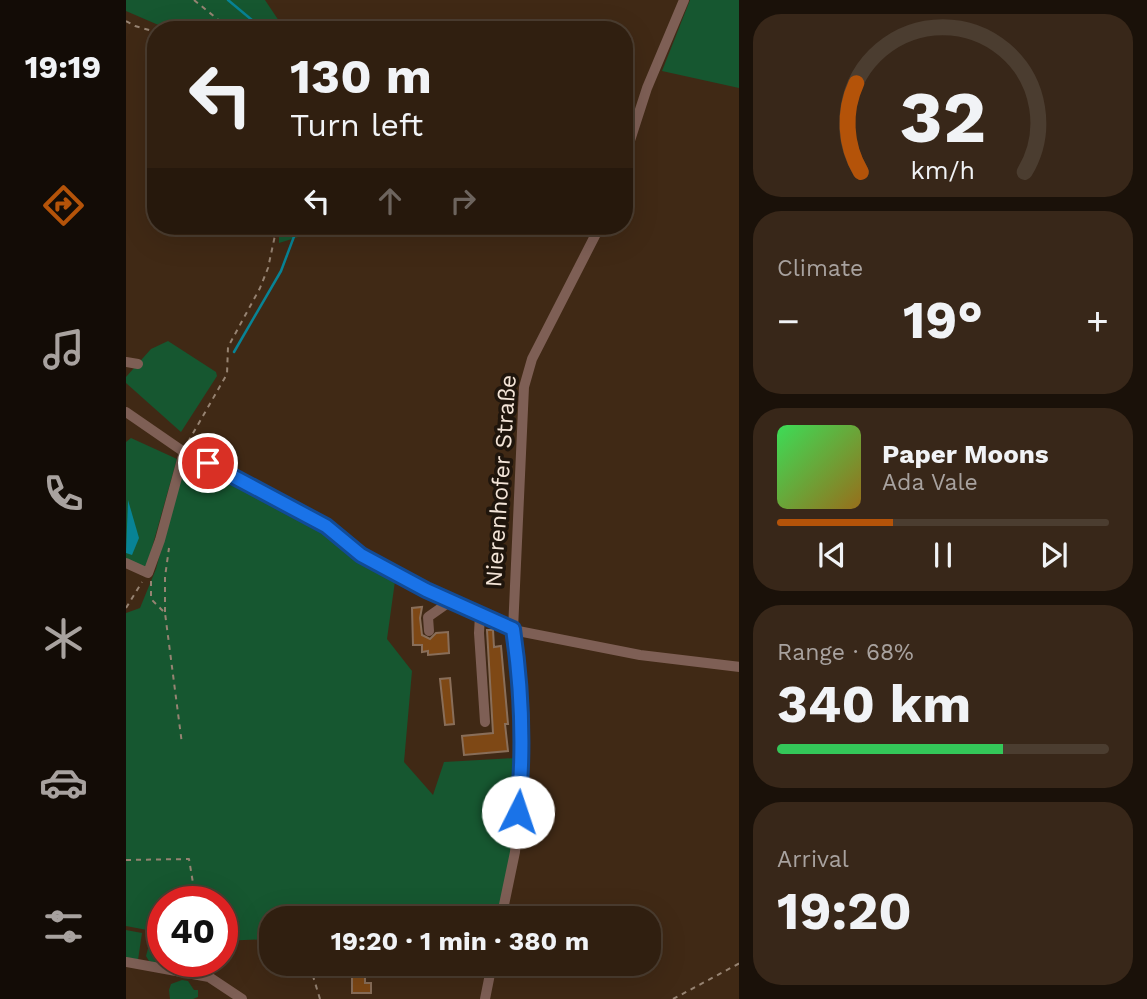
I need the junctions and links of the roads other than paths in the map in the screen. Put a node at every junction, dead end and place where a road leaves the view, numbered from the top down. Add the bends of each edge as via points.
1 (684, 0) edge
2 (633, 131) edge
3 (596, 235) edge
4 (126, 362) edge
5 (138, 364) dead end
6 (126, 412) edge
7 (185, 452) junction
8 (126, 563) edge
9 (448, 600) junction
10 (480, 615) junction
11 (513, 629) junction
12 (429, 631) dead end
13 (739, 667) edge
14 (485, 722) dead end
15 (504, 906) edge
16 (126, 962) edge
17 (490, 976) edge
18 (243, 999) edge
19 (485, 999) edge

1 - 2 street
3 - 11 street, Nierenhofer Straße via 527,373
4 - 5 street
6 - 7 street, Nierenhofer Straße
7 - 8 street via 148,573
7 - 9 street, Nierenhofer Straße via 303,513 361,555
9 - 10 street, Nierenhofer Straße
9 - 12 street via 428,617
10 - 11 street, Nierenhofer Straße
10 - 14 street
11 - 13 street via 640,655
11 - 15 street, Nierenhofer Straße via 520,681 520,792 515,852
16 - 18 street via 209,977
17 - 19 street

